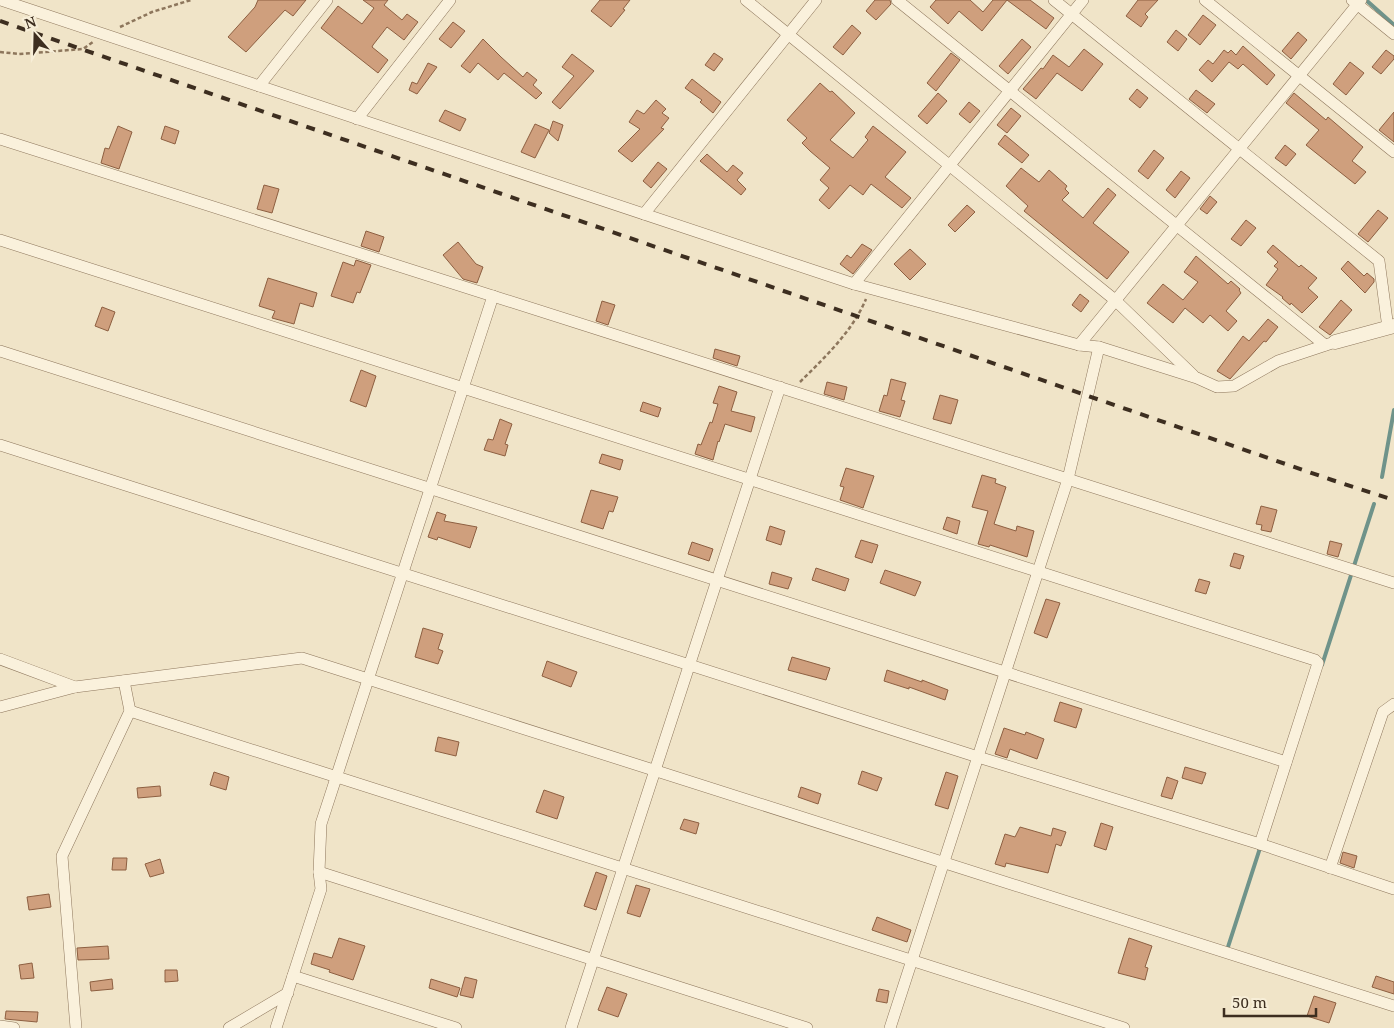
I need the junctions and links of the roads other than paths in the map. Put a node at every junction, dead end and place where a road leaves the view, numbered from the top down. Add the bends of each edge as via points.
1 (1, 0) edge
2 (327, 0) edge
3 (450, 0) edge
4 (746, 0) edge
5 (816, 0) edge
6 (897, 0) edge
7 (1054, 0) edge
8 (1083, 0) edge
9 (1205, 0) edge
10 (1357, 1) edge
11 (1072, 14) junction
12 (788, 34) junction
13 (1394, 34) edge
14 (1299, 75) junction
15 (259, 86) junction
16 (1010, 91) junction
17 (357, 119) junction
18 (0, 139) edge
19 (1240, 148) junction
20 (1394, 152) edge
21 (949, 166) junction
22 (644, 214) junction
23 (1177, 225) junction
24 (0, 240) edge
25 (854, 284) junction
26 (493, 296) junction
27 (1116, 300) junction
28 (1391, 327) edge
29 (1330, 343) junction
30 (1078, 345) junction
31 (1099, 347) junction
32 (0, 351) edge
33 (1196, 378) junction
34 (463, 388) junction
35 (785, 389) junction
36 (0, 445) edge
37 (750, 479) junction
38 (1068, 479) junction
39 (430, 488) junction
40 (1038, 571) junction
41 (402, 573) junction
42 (717, 580) junction
43 (1394, 583) edge
44 (0, 659) edge
45 (689, 665) junction
46 (1006, 672) junction
47 (368, 679) junction
48 (124, 681) junction
49 (76, 687) junction
50 (1394, 704) edge
51 (0, 707) edge
52 (130, 711) junction
53 (978, 757) junction
54 (1286, 762) junction
55 (655, 771) junction
56 (336, 777) junction
57 (1260, 844) junction
58 (944, 863) junction
59 (623, 868) junction
60 (1330, 868) junction
61 (319, 872) junction
62 (1394, 889) edge
63 (593, 960) junction
64 (912, 960) junction
65 (293, 976) junction
66 (288, 992) junction
67 (1394, 1006) edge
68 (0, 1026) edge
69 (14, 1028) edge
70 (76, 1028) edge
71 (229, 1028) edge
72 (276, 1028) edge
73 (456, 1028) edge
74 (571, 1028) edge
75 (808, 1028) edge
76 (890, 1028) edge
77 (1124, 1028) edge

1 - 15 street
2 - 15 street
3 - 17 street
4 - 12 street
5 - 12 street
6 - 16 street
7 - 11 street
8 - 11 street
9 - 14 street
10 - 13 street
10 - 14 street
11 - 16 street
11 - 19 street
12 - 21 street
12 - 22 street
14 - 19 street
14 - 20 street
15 - 17 street
16 - 21 street
16 - 23 street
17 - 22 street
18 - 26 street
19 - 23 street
19 - 28 street via 1379,261
21 - 25 street
21 - 27 street
22 - 25 street
23 - 27 street
23 - 29 street
24 - 34 street
25 - 30 street
26 - 34 street
26 - 35 street
27 - 30 street
27 - 33 street
28 - 29 street
29 - 33 street via 1278,361 1234,386 1217,386
30 - 31 street
31 - 33 street
31 - 38 street
32 - 39 street
34 - 37 street
34 - 39 street
35 - 37 street
35 - 38 street
36 - 41 street
37 - 40 street
37 - 42 street
38 - 40 street
38 - 43 street
39 - 41 street
39 - 42 street
40 - 46 street
40 - 54 street via 1315,660 1318,663
41 - 45 street
41 - 47 street
42 - 45 street
42 - 46 street
44 - 49 street
45 - 53 street
45 - 55 street
46 - 53 street
46 - 54 street
47 - 48 street via 302,658
47 - 55 street
47 - 56 street
48 - 49 street
48 - 52 street
49 - 51 street
50 - 60 street via 1383,712
52 - 56 street
52 - 70 street via 62,856
53 - 57 street
53 - 58 street
54 - 57 street
55 - 58 street
55 - 59 street
56 - 59 street
56 - 61 street via 321,824
57 - 60 street
58 - 64 street
58 - 67 street
59 - 63 street
59 - 64 street
60 - 62 street
61 - 63 street
61 - 65 street via 322,889
63 - 74 street
63 - 75 street
64 - 76 street
64 - 77 street
65 - 66 street
65 - 73 street
66 - 71 street
66 - 72 street
68 - 69 street

